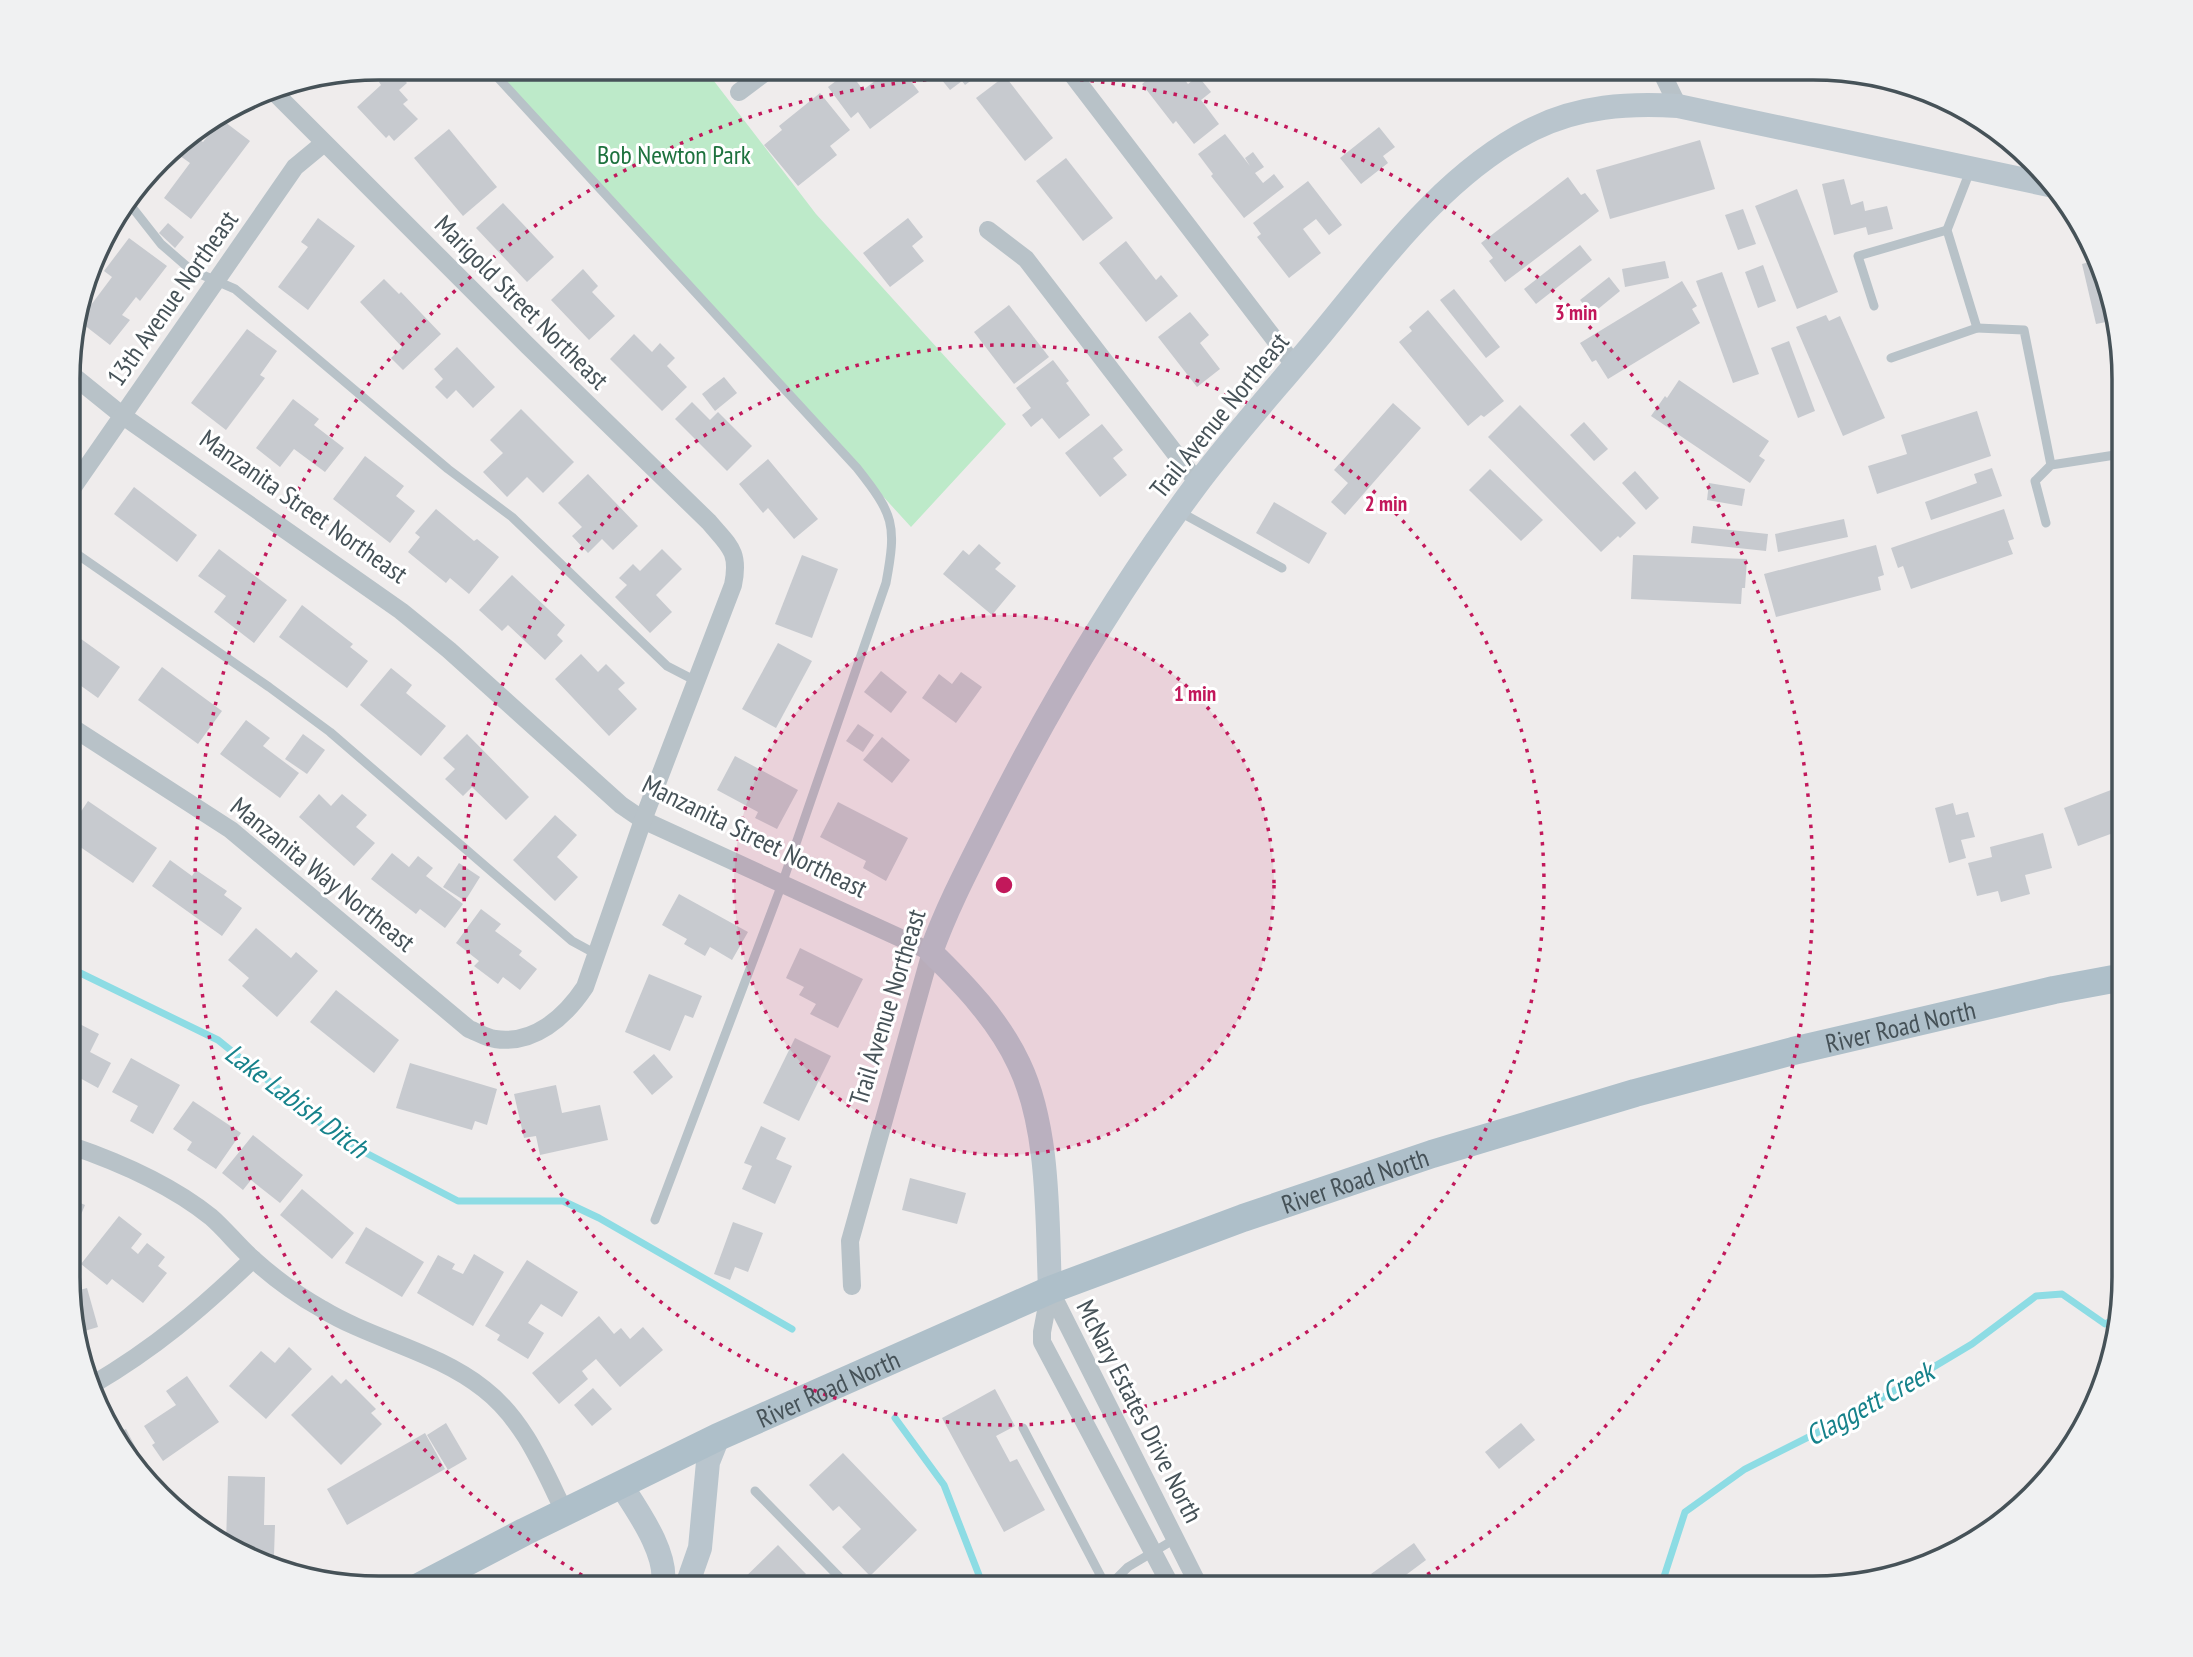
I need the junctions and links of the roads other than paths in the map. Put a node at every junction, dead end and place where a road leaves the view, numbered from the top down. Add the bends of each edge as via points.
1 (500, 80) edge
2 (755, 80) edge
3 (1076, 80) edge
4 (1665, 80) edge
5 (739, 92) dead end
6 (279, 98) edge
7 (1678, 106) junction
8 (324, 143) junction
9 (1971, 170) junction
10 (2039, 183) edge
11 (134, 209) edge
12 (988, 229) dead end
13 (1947, 230) junction
14 (215, 281) junction
15 (1874, 306) dead end
16 (1977, 328) junction
17 (1891, 358) dead end
18 (1295, 366) junction
19 (80, 381) edge
20 (123, 416) junction
21 (2112, 456) edge
22 (2051, 466) junction
23 (80, 478) edge
24 (1198, 483) junction
25 (1178, 511) junction
26 (2046, 523) dead end
27 (80, 556) edge
28 (1282, 568) dead end
29 (696, 681) junction
30 (80, 733) edge
31 (643, 820) junction
32 (782, 884) junction
33 (931, 952) junction
34 (596, 954) junction
35 (2112, 979) edge
36 (80, 1149) edge
37 (655, 1220) dead end
38 (253, 1259) junction
39 (852, 1286) dead end
40 (1050, 1290) junction
41 (99, 1381) edge
42 (1023, 1428) dead end
43 (718, 1437) junction
44 (621, 1485) junction
45 (755, 1491) dead end
46 (565, 1513) junction
47 (1175, 1539) junction
48 (1152, 1552) junction
49 (442, 1576) edge
50 (662, 1576) edge
51 (690, 1576) edge
52 (838, 1576) edge
53 (1101, 1576) edge
54 (1119, 1576) edge
55 (1165, 1576) edge
56 (1194, 1576) edge

1 - 32 lane via 857,468 891,520 886,583
2 - 5 street
3 - 18 street
4 - 7 street
6 - 8 street, Marigold Street Northeast
7 - 9 street, Trail Avenue Northeast
7 - 18 street, Trail Avenue Northeast via 1614,105 1586,110 1535,128 1491,155 1427,211
8 - 14 street, 13th Avenue Northeast via 295,167
8 - 29 street, Marigold Street Northeast via 709,522 734,553 733,585
9 - 10 street, Trail Avenue Northeast
9 - 13 lane
11 - 14 lane via 191,270
12 - 24 street via 1026,258
13 - 15 lane via 1858,256
13 - 16 lane
14 - 20 street, 13th Avenue Northeast
14 - 29 lane via 235,289 448,469 512,517 667,666
16 - 17 lane
16 - 22 lane via 2024,330
18 - 24 street, Trail Avenue Northeast
19 - 20 street, Manzanita Street Northeast
20 - 23 street, 13th Avenue Northeast
20 - 31 street, Manzanita Street Northeast via 401,611
21 - 22 lane
22 - 26 lane via 2035,481
24 - 25 street, Trail Avenue Northeast
25 - 28 lane
25 - 33 street, Trail Avenue Northeast via 1100,627 1024,756 945,914
27 - 34 lane via 330,732 572,941
29 - 31 street
30 - 34 street, Manzanita Way Northeast via 239,836 469,1029 494,1039 520,1038 546,1028 571,1007 585,987
31 - 32 street, Manzanita Street Northeast
31 - 34 street
32 - 33 street, Manzanita Street Northeast
32 - 37 lane
33 - 39 street, Trail Avenue Northeast via 850,1241
33 - 40 street, Manzanita Street Northeast via 999,1029 1027,1083 1042,1153
35 - 40 main road, River Road North via 1793,1051 1635,1093 1255,1213
36 - 38 street via 193,1203
38 - 41 street via 169,1335
38 - 46 street via 294,1292 345,1322 426,1354 484,1388 519,1425
40 - 43 main road, River Road North
40 - 47 street, McNary Estates Drive North
40 - 48 street, McNary Estates Drive North via 1042,1342
42 - 53 lane
43 - 44 main road, River Road North
43 - 51 street via 708,1462 700,1548
44 - 46 main road, River Road North
44 - 50 street via 663,1564
45 - 52 lane
46 - 49 main road, River Road North
47 - 48 lane
47 - 56 street, McNary Estates Drive North
48 - 54 lane
48 - 55 street, McNary Estates Drive North

